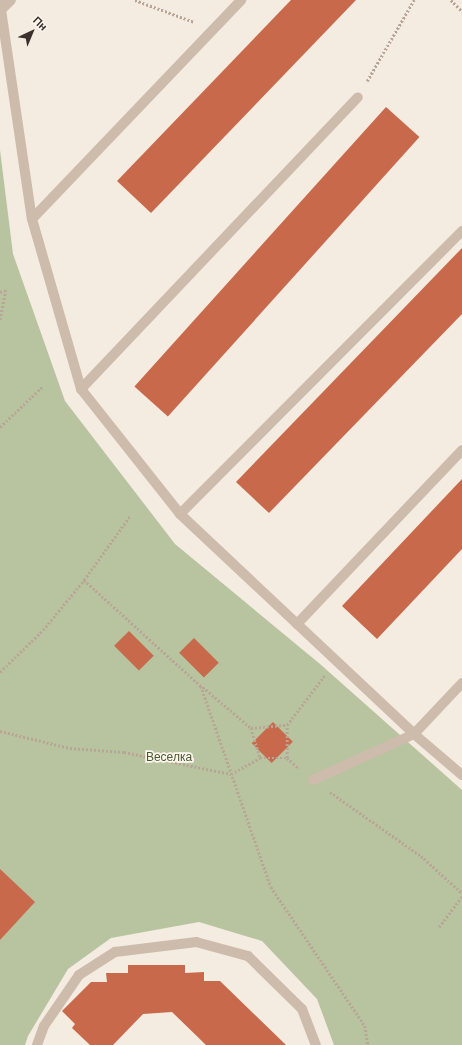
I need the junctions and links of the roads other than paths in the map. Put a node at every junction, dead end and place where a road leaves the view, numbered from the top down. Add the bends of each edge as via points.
1 (11, 0) edge
2 (241, 0) edge
3 (0, 7) edge
4 (358, 97) road end
5 (32, 219) junction
6 (462, 231) edge
7 (81, 388) junction
8 (462, 450) edge
9 (180, 514) junction
10 (297, 624) junction
11 (462, 683) edge
12 (414, 734) junction
13 (462, 775) edge
14 (313, 780) road end
15 (37, 1045) edge
16 (316, 1045) edge

1 - 3 lane
2 - 5 lane
3 - 5 lane
4 - 7 lane
5 - 7 lane
6 - 9 lane
7 - 9 lane
8 - 10 lane
9 - 10 lane
10 - 12 lane
11 - 12 lane
12 - 13 lane
12 - 14 lane
15 - 16 lane via 44,1026 79,975 115,952 196,942 248,956 302,1009

